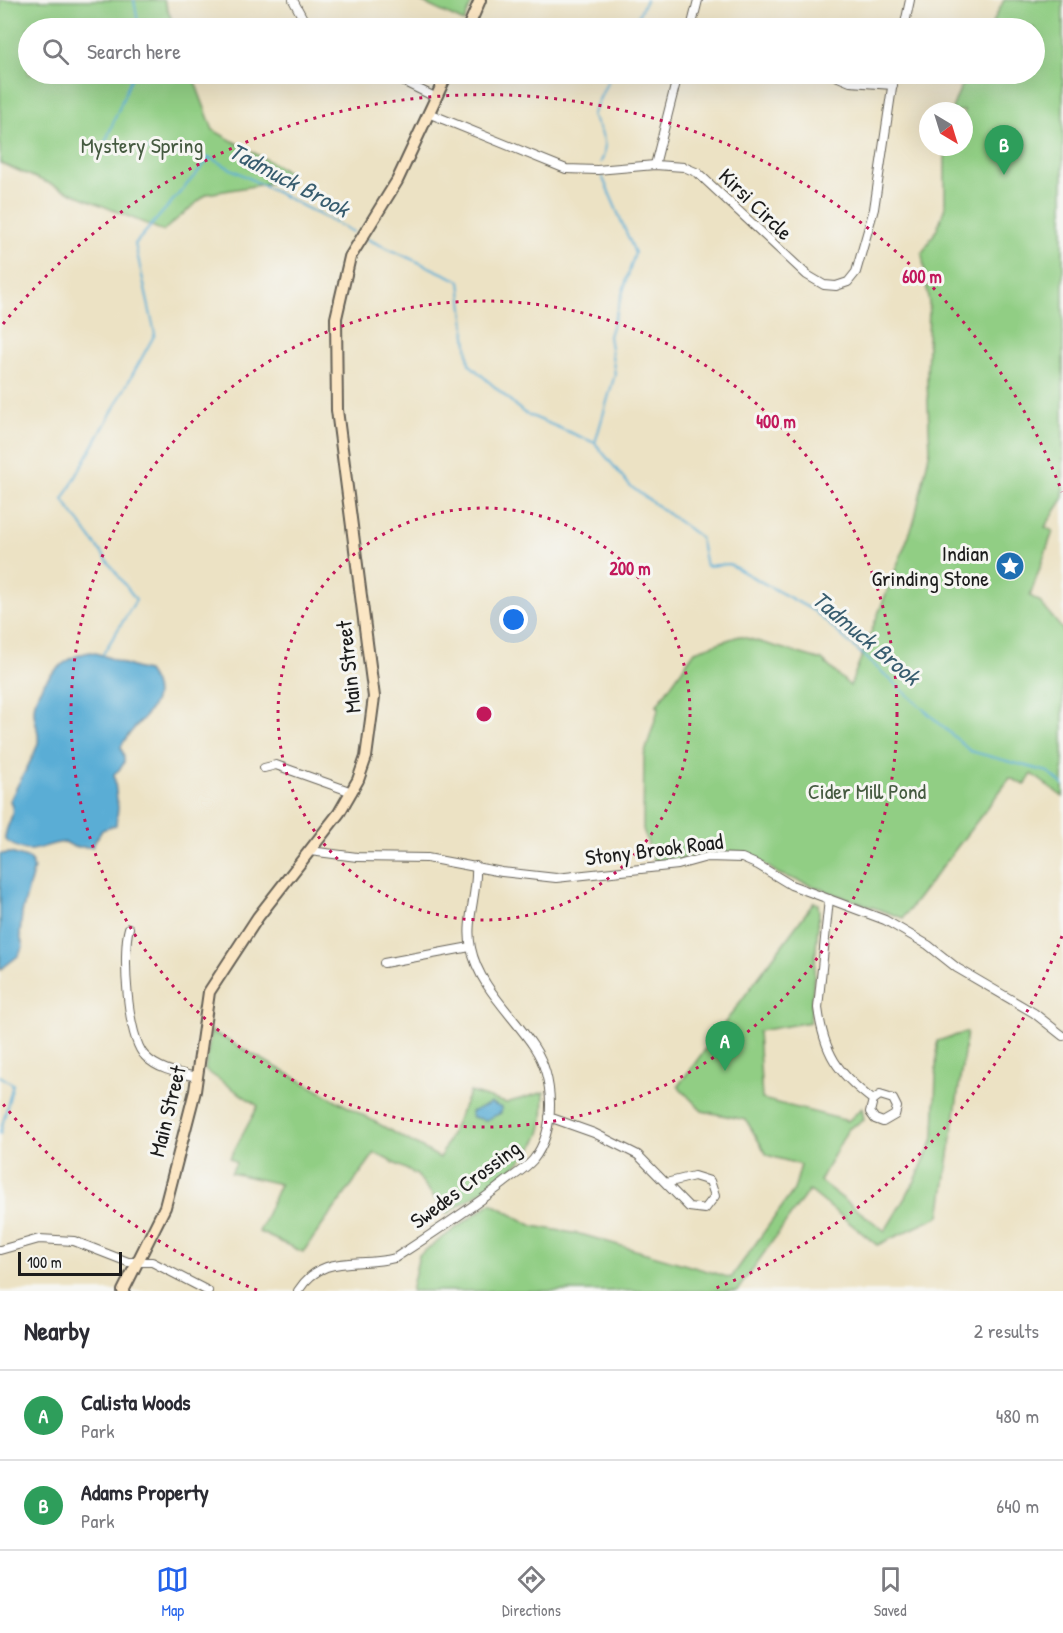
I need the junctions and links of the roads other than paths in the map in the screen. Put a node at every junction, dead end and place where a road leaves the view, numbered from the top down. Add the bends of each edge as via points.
1 (293, 0) edge
2 (480, 0) edge
3 (698, 0) edge
4 (910, 0) edge
5 (303, 18) edge
6 (472, 18) edge
7 (693, 18) edge
8 (906, 18) edge
9 (408, 84) edge
10 (442, 84) edge
11 (675, 84) edge
12 (879, 84) edge
13 (893, 85) joint
14 (435, 97) junction
15 (428, 113) junction
16 (655, 165) junction
17 (264, 768) dead end
18 (352, 792) junction
19 (310, 851) junction
20 (476, 866) junction
21 (830, 899) junction
22 (129, 928) dead end
23 (470, 947) junction
24 (384, 963) dead end
25 (1063, 1036) edge
26 (197, 1077) junction
27 (873, 1100) dead end
28 (549, 1117) junction
29 (666, 1183) junction
30 (0, 1250) edge
31 (137, 1261) junction
32 (123, 1291) edge
33 (208, 1291) edge
34 (298, 1291) edge

1 - 5 street
2 - 6 main road
3 - 7 street
4 - 8 street
9 - 14 street
10 - 14 main road, Main Street
11 - 16 street
12 - 13 street
13 - 16 street, Kirsi Circle via 868,235 855,272 840,285 824,285 807,275 698,173 684,167
14 - 15 main road, Main Street
15 - 16 street, Kirsi Circle via 566,169
15 - 18 main road, Main Street via 397,181 350,257 336,318 337,410 374,697 366,757
17 - 18 street via 276,765
18 - 19 main road, Main Street
19 - 20 street, Stony Brook Road via 357,857 426,858
19 - 26 main road, Main Street via 258,917 215,981 207,1004
20 - 21 street, Stony Brook Road via 556,878 730,856 753,862 790,885
20 - 23 street, Swedes Crossing
21 - 25 street, Stony Brook Road via 885,920 1034,1013
21 - 27 street via 818,1008 820,1026 833,1062
22 - 26 street via 126,939 130,1000 138,1044 152,1062
23 - 24 street
23 - 28 street, Swedes Crossing via 479,972 536,1049 548,1073
26 - 31 main road, Main Street via 165,1207
28 - 29 street via 630,1150
28 - 34 street, Swedes Crossing via 533,1159 475,1206 395,1258 331,1263 316,1271
29 - 29 street via 694,1209 709,1206 715,1196 710,1181 700,1176
30 - 31 street via 39,1239 60,1239 128,1262
31 - 32 main road, Main Street
31 - 33 street via 152,1262

